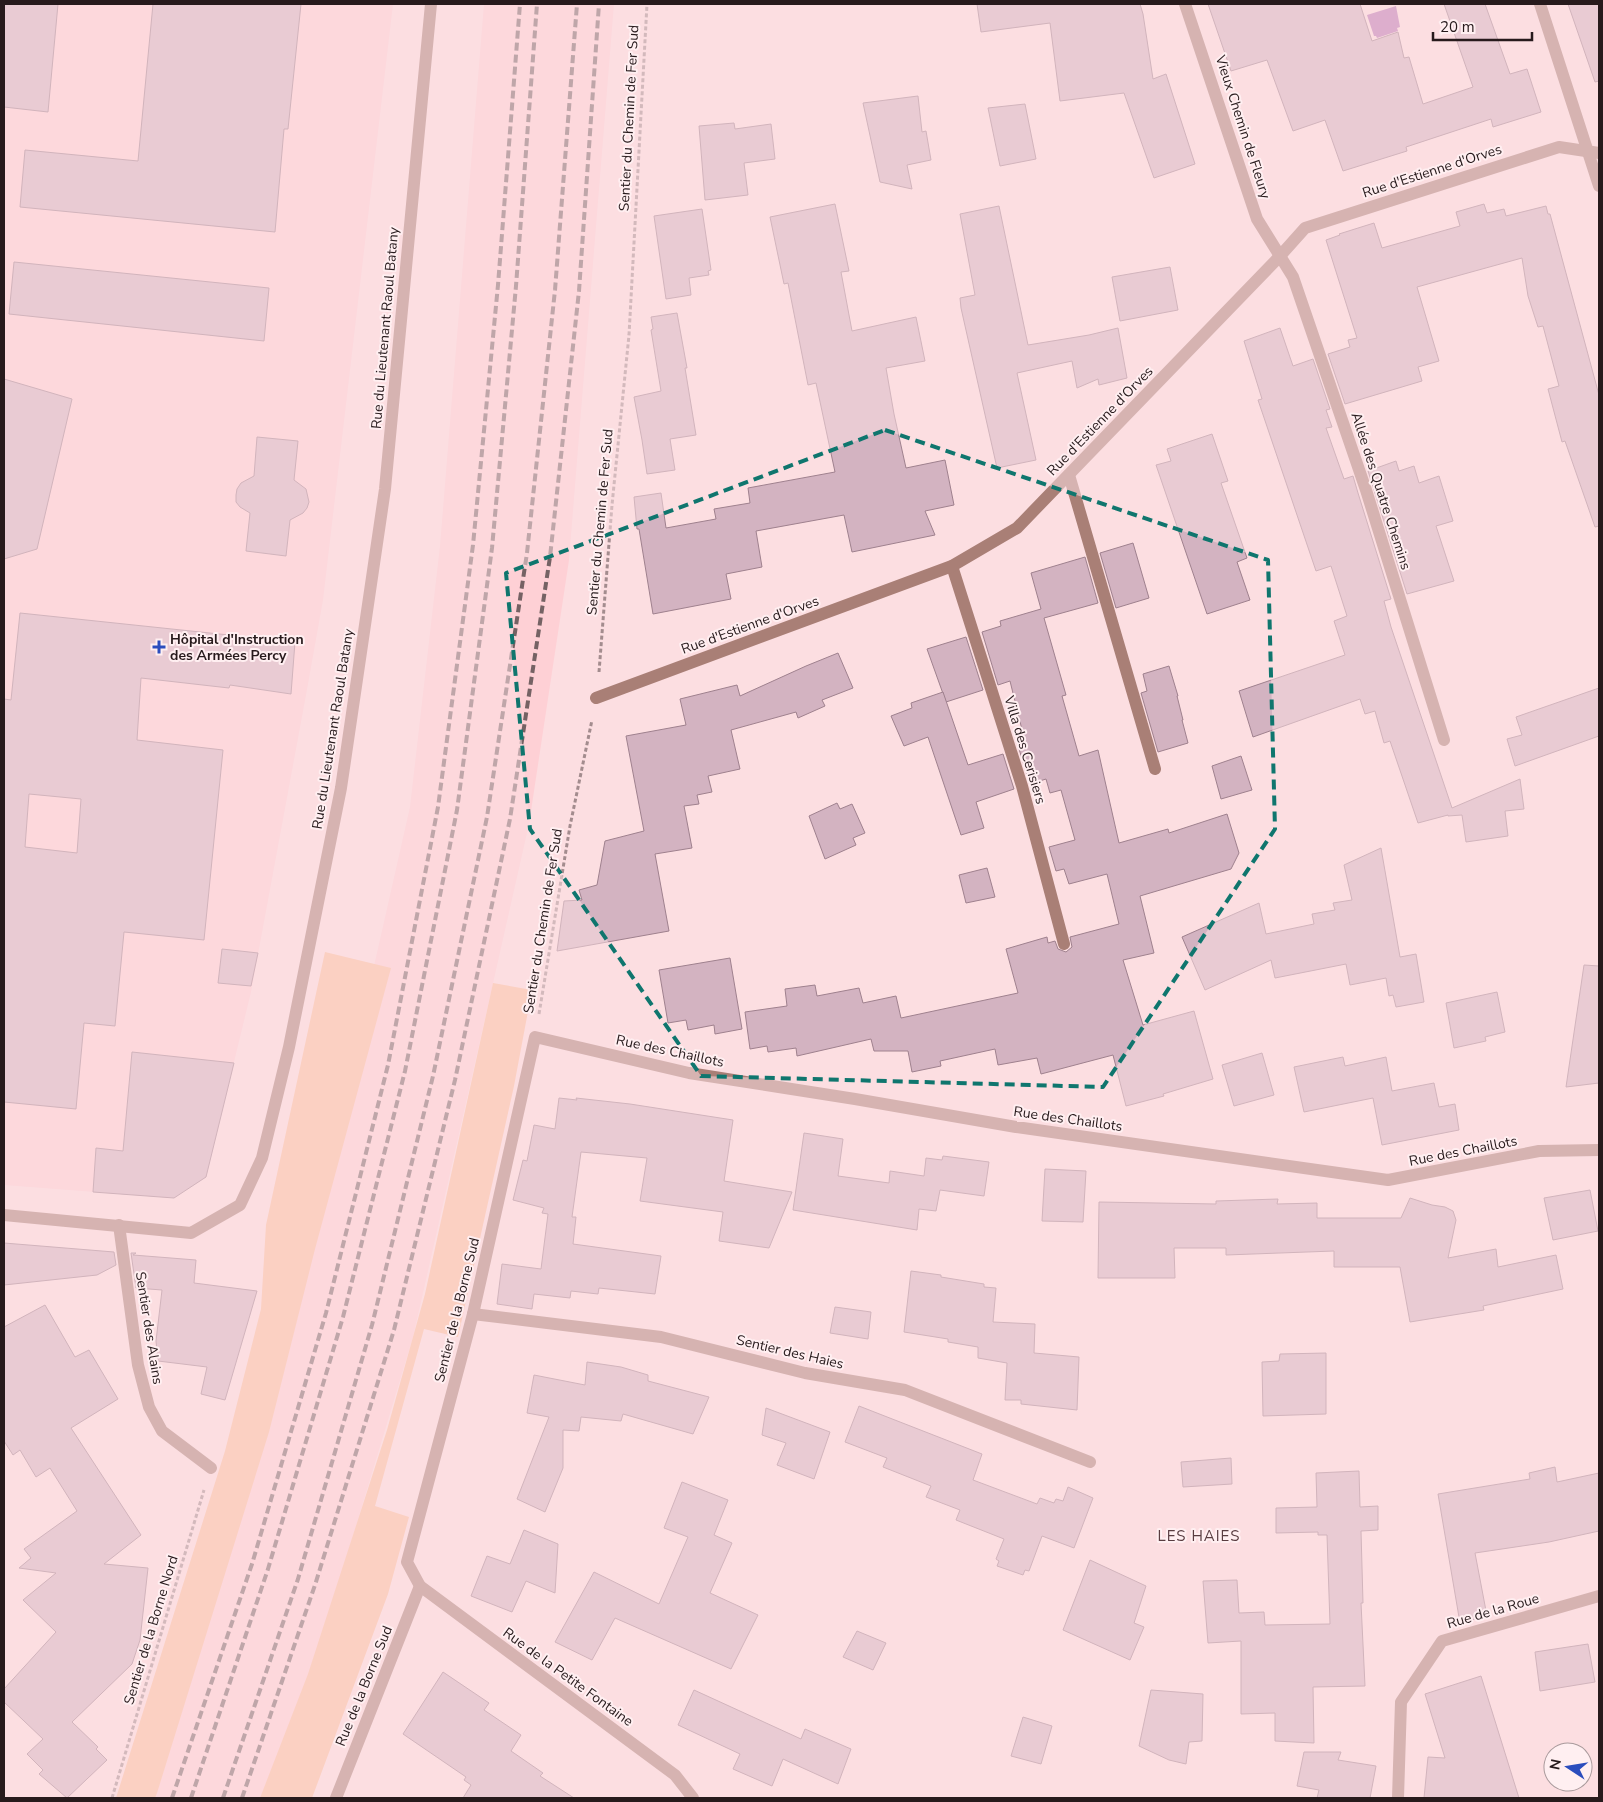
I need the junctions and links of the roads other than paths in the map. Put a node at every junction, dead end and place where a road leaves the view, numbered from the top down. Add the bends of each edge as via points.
1 (431, 4) edge
2 (1185, 4) edge
3 (1540, 4) edge
4 (1594, 152) edge
5 (1599, 186) edge
6 (1280, 256) junction
7 (1069, 474) junction
8 (952, 566) junction
9 (596, 698) road end
10 (1444, 740) dead end
11 (1155, 769) dead end
12 (1064, 944) dead end
13 (535, 1037) joint
14 (1599, 1150) edge
15 (4, 1215) edge
16 (118, 1225) junction
17 (473, 1314) junction
18 (1090, 1462) dead end
19 (211, 1468) road end
20 (420, 1586) junction
21 (1599, 1596) edge
22 (336, 1798) edge
23 (693, 1798) edge
24 (1398, 1798) edge

1 - 16 street, Rue du Lieutenant Raoul Batany via 385,489 341,788 289,1047 262,1158 240,1205 191,1233
2 - 6 street, Vieux Chemin de Fleury via 1257,219
3 - 4 street
4 - 5 street
4 - 6 street, Rue d'Estienne d'Orves via 1559,147 1305,228
6 - 7 street, Rue d'Estienne d'Orves
6 - 10 street, Allée des Quatre Chemins via 1292,277 1363,481
7 - 8 street, Rue d'Estienne d'Orves via 1017,528
7 - 11 street
8 - 9 street, Rue d'Estienne d'Orves
8 - 12 street, Villa des Cerisiers via 1022,786
13 - 14 street, Rue des Chaillots via 689,1073 1026,1128 1388,1180 1539,1152
13 - 17 street, Sentier de la Borne Sud
15 - 16 street, Rue du Lieutenant Raoul Batany
16 - 19 street, Sentier des Alains via 138,1365 148,1407 162,1430
17 - 18 street, Sentier des Haies via 660,1336 805,1374 905,1390
17 - 20 street, Sentier de la Borne Sud via 407,1562
20 - 22 street, Rue de la Borne Sud
20 - 23 street, Rue de la Petite Fontaine via 675,1775
21 - 24 street, Rue de la Roue via 1442,1641 1401,1702

